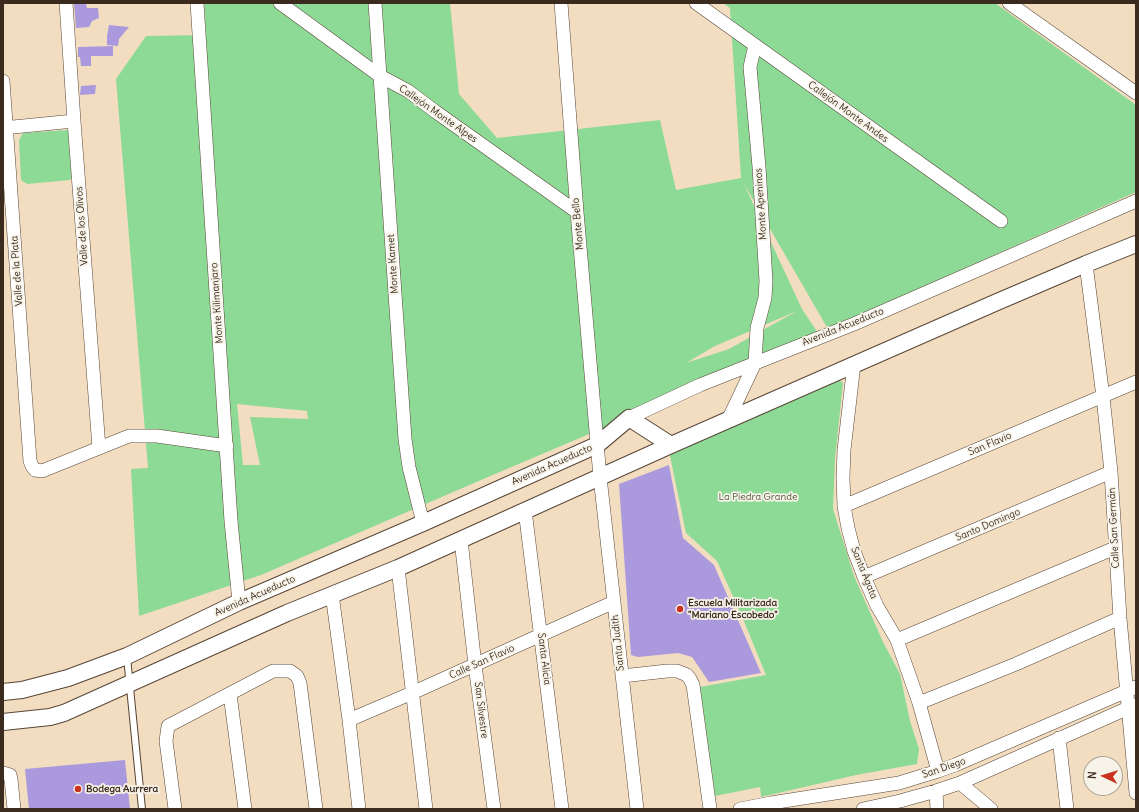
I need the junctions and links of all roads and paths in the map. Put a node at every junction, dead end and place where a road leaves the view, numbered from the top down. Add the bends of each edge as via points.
1 (66, 3) edge
2 (197, 3) edge
3 (280, 3) edge
4 (375, 3) edge
5 (561, 3) edge
6 (696, 3) edge
7 (1009, 3) edge
8 (754, 45) junction
9 (380, 76) junction
10 (3, 81) edge
11 (1136, 93) edge
12 (74, 121) junction
13 (5, 128) edge
14 (1136, 201) edge
15 (577, 212) junction
16 (1001, 221) dead end
17 (1136, 244) edge
18 (1086, 264) junction
19 (755, 363) junction
20 (854, 364) junction
21 (1136, 382) edge
22 (1103, 397) junction
23 (629, 418) junction
24 (728, 420) junction
25 (597, 445) junction
26 (671, 445) junction
27 (227, 446) junction
28 (99, 448) junction
29 (1111, 472) junction
30 (600, 477) junction
31 (844, 506) junction
32 (525, 510) junction
33 (423, 523) junction
34 (461, 540) junction
35 (1115, 548) junction
36 (398, 568) junction
37 (864, 577) junction
38 (332, 594) junction
39 (239, 602) junction
40 (614, 602) junction
41 (1120, 618) junction
42 (541, 636) junction
43 (897, 640) junction
44 (127, 656) junction
45 (475, 665) junction
46 (622, 676) junction
47 (130, 684) junction
48 (1131, 689) edge
49 (3, 692) edge
50 (412, 693) junction
51 (230, 694) junction
52 (919, 703) junction
53 (1132, 707) edge
54 (349, 720) junction
55 (3, 722) edge
56 (1059, 738) junction
57 (938, 771) junction
58 (6, 774) edge
59 (960, 783) junction
60 (936, 791) junction
61 (1136, 793) edge
62 (14, 809) edge
63 (142, 809) edge
64 (175, 809) edge
65 (245, 809) edge
66 (316, 809) edge
67 (359, 809) edge
68 (426, 809) edge
69 (494, 809) edge
70 (562, 809) edge
71 (637, 809) edge
72 (710, 809) edge
73 (740, 809) edge
74 (864, 809) edge
75 (937, 809) edge
76 (991, 809) edge
77 (1067, 809) edge

1 - 12 street, Valle de los Olivos
2 - 27 street, Monte Kilimanjaro
3 - 9 street, Callejón Monte Alpes
4 - 9 street, Monte Kamet
5 - 15 street, Monte Bello
6 - 8 street, Callejón Monte Andes
7 - 11 street
8 - 16 street, Callejón Monte Andes
8 - 19 street, Monte Apeninos via 750,67 766,281 757,328
9 - 15 street, Callejón Monte Alpes via 408,91
9 - 33 street, Monte Kamet via 405,440
10 - 13 street, Valle de la Plata
12 - 13 street
12 - 28 street, Valle de los Olivos
13 - 28 street, Valle de la Plata via 30,461 35,470 42,471
14 - 19 street, Avenida Acueducto via 854,324
15 - 25 street, Monte Bello
17 - 18 street
18 - 20 street
18 - 22 street, Calle San Germán
19 - 23 street, Avenida Acueducto
19 - 24 street
20 - 24 street
20 - 31 street, Santa Ágata via 844,450
21 - 22 street, San Flavio
22 - 29 street, Calle San Germán
22 - 31 street, San Flavio
23 - 25 street, Avenida Acueducto
23 - 26 street
24 - 26 street
25 - 30 street, Monte Bello
25 - 33 street, Avenida Acueducto
26 - 30 street
27 - 28 street via 143,435 129,436
27 - 39 street, Monte Kilimanjaro
29 - 35 street, Calle San Germán
29 - 37 street, Santo Domingo
30 - 32 street
30 - 40 street, Santa Judith
31 - 37 street, Santa Ágata via 854,551
32 - 34 street
32 - 42 street, Santa Alicia
33 - 39 street, Avenida Acueducto
34 - 36 street
34 - 45 street, San Silvestre
35 - 41 street, Calle San Germán
35 - 43 street
36 - 38 street
36 - 50 street
37 - 43 street, Santa Ágata
38 - 47 street
38 - 54 street
39 - 44 street, Avenida Acueducto
40 - 42 street, Calle San Flavio
40 - 46 street, Santa Judith
41 - 48 street, Calle San Germán
41 - 52 street
42 - 45 street, Calle San Flavio
42 - 70 street, Santa Alicia
43 - 52 street, Santa Ágata
44 - 47 lane
44 - 49 street, Avenida Acueducto via 68,678 22,690
45 - 50 street, Calle San Flavio
45 - 69 street, San Silvestre
46 - 71 street, Santa Judith
46 - 72 street via 677,671 690,679 693,685
47 - 55 street via 64,713
47 - 63 lane
48 - 53 street, Calle San Germán
48 - 57 street, San Diego
50 - 54 street, Calle San Flavio
50 - 68 street
51 - 64 street via 168,726 166,741
51 - 65 street
51 - 66 street via 273,671 290,671 297,676
52 - 57 street, Santa Ágata
53 - 56 street, San Diego
53 - 61 street, Calle San Germán
54 - 67 street
56 - 59 street, San Diego
56 - 77 street
57 - 73 street, San Diego via 899,783
58 - 62 street
59 - 60 street, San Diego
59 - 76 street
60 - 74 street, San Diego
60 - 75 street

